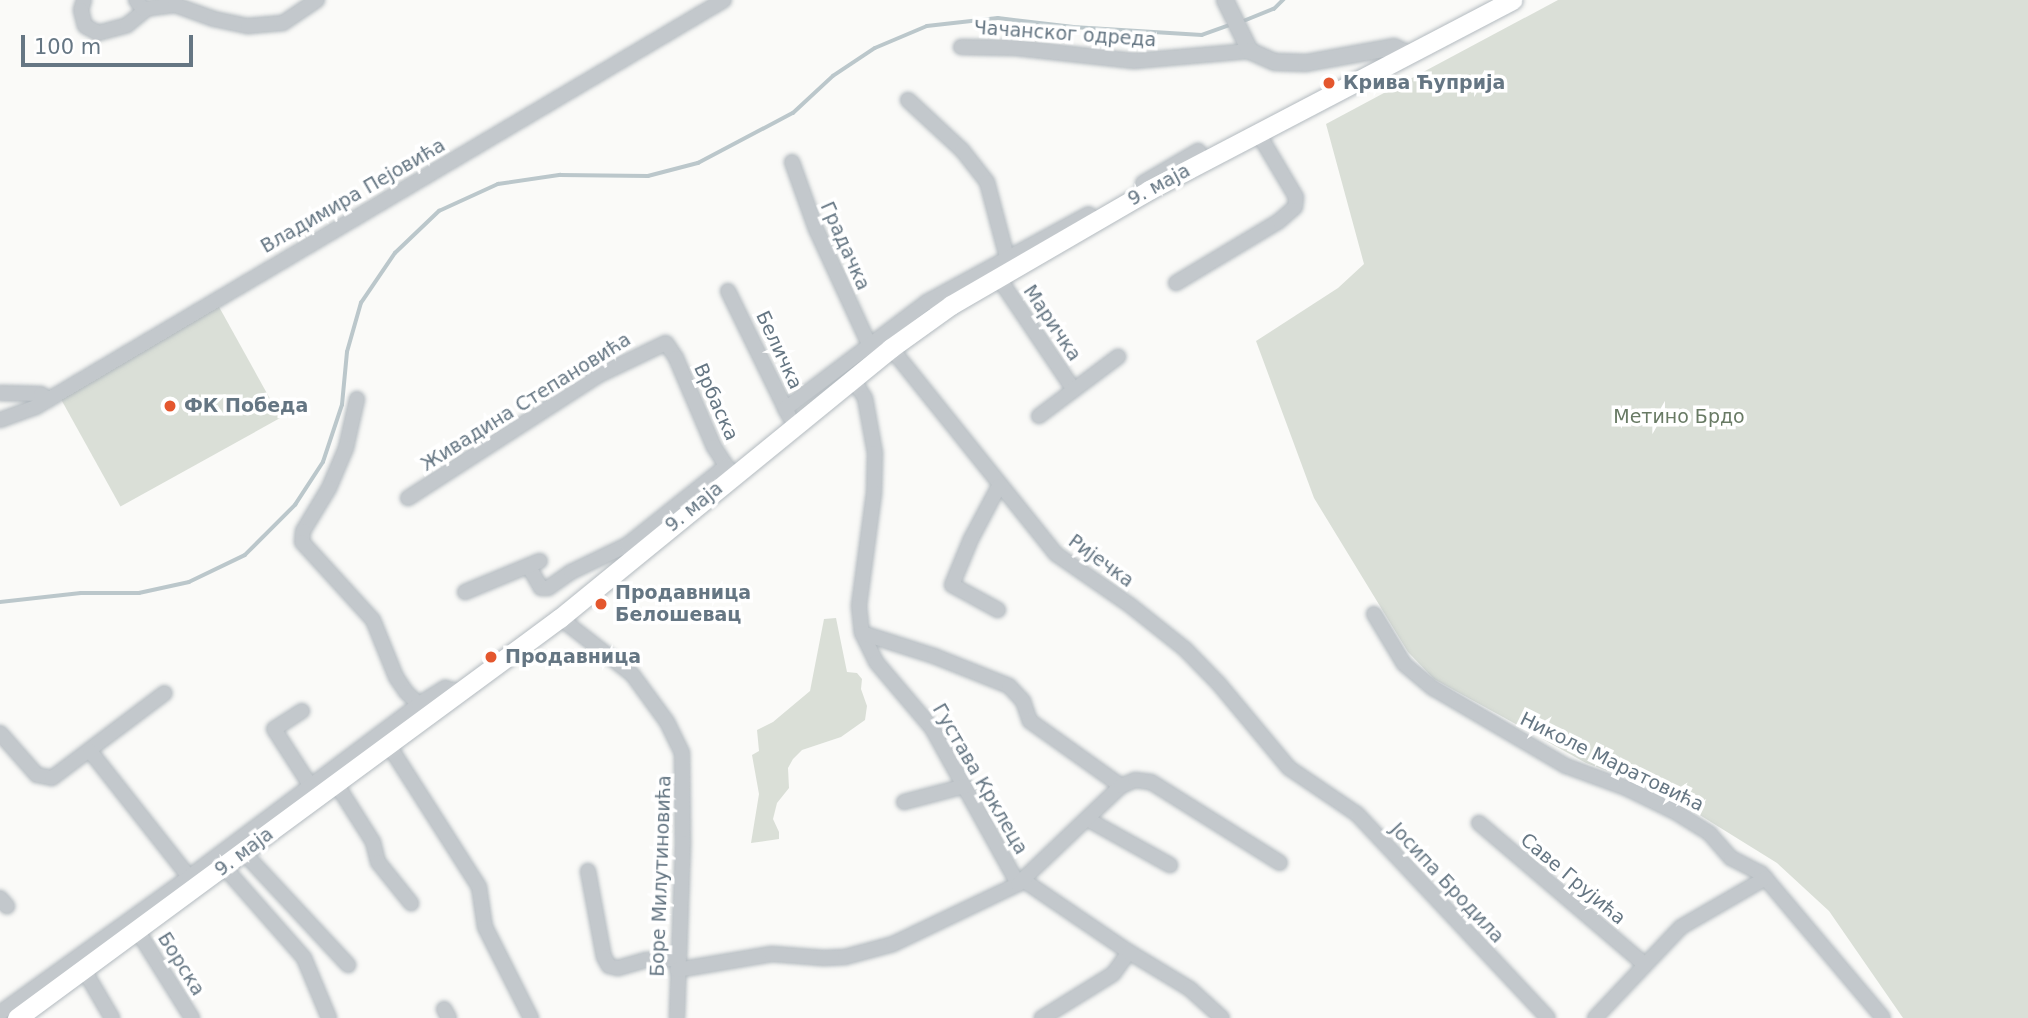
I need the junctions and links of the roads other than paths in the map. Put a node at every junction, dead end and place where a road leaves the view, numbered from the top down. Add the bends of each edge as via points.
1 (84, 0) edge
2 (317, 0) edge
3 (723, 0) edge
4 (1512, 0) edge
5 (1225, 2) edge
6 (142, 5) edge
7 (961, 47) dead end
8 (1250, 51) junction
9 (1407, 53) junction
10 (908, 100) dead end
11 (1258, 133) junction
12 (1198, 151) dead end
13 (792, 162) dead end
14 (1150, 184) junction
15 (1007, 257) junction
16 (998, 277) junction
17 (1175, 283) dead end
18 (728, 291) dead end
19 (927, 302) junction
20 (951, 305) junction
21 (666, 342) joint
22 (869, 344) junction
23 (891, 348) junction
24 (1118, 357) dead end
25 (853, 379) junction
26 (1074, 390) junction
27 (0, 393) edge
28 (46, 398) junction
29 (357, 398) dead end
30 (1040, 416) dead end
31 (790, 417) junction
32 (0, 420) edge
33 (729, 471) junction
34 (999, 486) junction
35 (408, 498) dead end
36 (465, 593) dead end
37 (998, 610) dead end
38 (1374, 614) dead end
39 (561, 618) junction
40 (862, 633) junction
41 (458, 691) junction
42 (164, 693) dead end
43 (419, 704) junction
44 (302, 711) dead end
45 (0, 733) edge
46 (388, 744) junction
47 (89, 751) junction
48 (1311, 782) joint
49 (337, 785) junction
50 (965, 786) junction
51 (1121, 786) junction
52 (314, 791) junction
53 (904, 802) dead end
54 (1087, 819) junction
55 (1479, 823) dead end
56 (244, 853) junction
57 (1280, 863) dead end
58 (1170, 865) dead end
59 (225, 868) junction
60 (587, 871) dead end
61 (1766, 878) junction
62 (193, 882) junction
63 (1021, 882) junction
64 (411, 903) dead end
65 (137, 930) junction
66 (1129, 952) junction
67 (1644, 964) junction
68 (348, 965) dead end
69 (678, 965) junction
70 (84, 970) junction
71 (0, 1013) edge
72 (27, 1015) edge
73 (112, 1018) edge
74 (192, 1018) edge
75 (328, 1018) edge
76 (531, 1018) edge
77 (677, 1018) edge
78 (1042, 1018) edge
79 (1222, 1018) edge
80 (1548, 1018) edge
81 (1595, 1018) edge
82 (1883, 1018) edge

1 - 6 street via 85,26 98,33 127,25
2 - 6 street via 293,19 272,25 235,26 175,5
3 - 28 street, Владимира Пејовића
4 - 9 main road, 9. маја
5 - 8 street
7 - 8 street, Чачанског одреда via 1134,61
8 - 9 street via 1285,64 1377,49 1399,48
9 - 11 main road, 9. маја
10 - 15 street via 962,150 987,182
11 - 14 main road, 9. маја
11 - 17 street via 1296,197 1296,207
12 - 14 street
13 - 22 street, Градачка via 816,229
14 - 15 street
14 - 16 main road, 9. маја
15 - 19 street
16 - 20 main road, 9. маја
16 - 26 street, Маричка
18 - 31 street, Беличка
19 - 20 street
19 - 22 street
20 - 23 main road, 9. маја
21 - 33 street, Врбаска
21 - 35 street, Живадина Степановића via 597,376
22 - 31 street
23 - 25 main road, 9. маја
23 - 34 street, Ријечка
24 - 26 street, Маричка
25 - 31 main road, 9. маја
25 - 40 street, Густава Крклеца via 865,398 875,453 859,606
26 - 30 street, Маричка
27 - 28 street
28 - 32 street, Владимира Пејовића via 36,407
29 - 43 street via 346,448 303,531 302,542 373,620 396,677
31 - 33 main road, 9. маја
33 - 36 street via 627,545 548,588 541,588 535,564
33 - 39 main road, 9. маја
34 - 37 street via 952,584
34 - 48 street, Ријечка via 1056,554 1178,643 1289,768
38 - 61 street, Николе Маратовића via 1404,664 1433,688 1566,766 1677,813 1710,834 1731,858
39 - 41 main road, 9. маја
39 - 69 street, Боре Милутиновића via 632,674 667,722 682,753
40 - 50 street, Густава Крклеца via 876,662 926,719
40 - 51 street via 1009,686 1018,694 1030,721
41 - 43 street via 446,688
41 - 46 main road, 9. маја
42 - 47 street
43 - 52 street
44 - 52 street via 274,729
45 - 47 street via 37,775 44,777 59,776
46 - 49 main road, 9. маја
46 - 76 street via 479,887 485,927
47 - 62 street
48 - 80 street, Јосипа Бродила via 1357,814
49 - 52 main road, 9. маја
49 - 64 street via 373,842 378,862
50 - 53 street
50 - 63 street, Густава Крклеца
51 - 54 street
51 - 57 street via 1135,780 1151,782
52 - 56 main road, 9. маја
52 - 62 street
54 - 58 street
54 - 63 street
55 - 67 street, Саве Грујића
56 - 59 main road, 9. маја
56 - 68 street
59 - 62 main road, 9. маја
59 - 75 street via 304,958
60 - 69 street via 609,966 646,960
61 - 67 street via 1681,927
61 - 82 street, Николе Маратовића
62 - 65 main road, 9. маја
62 - 71 street
63 - 66 street
63 - 69 street via 893,944 856,955 772,954
65 - 70 main road, 9. маја
65 - 74 street, Борска
66 - 78 street via 1113,974
66 - 79 street via 1184,984
67 - 81 street
69 - 77 street, Боре Милутиновића
70 - 72 main road, 9. маја
70 - 73 street

